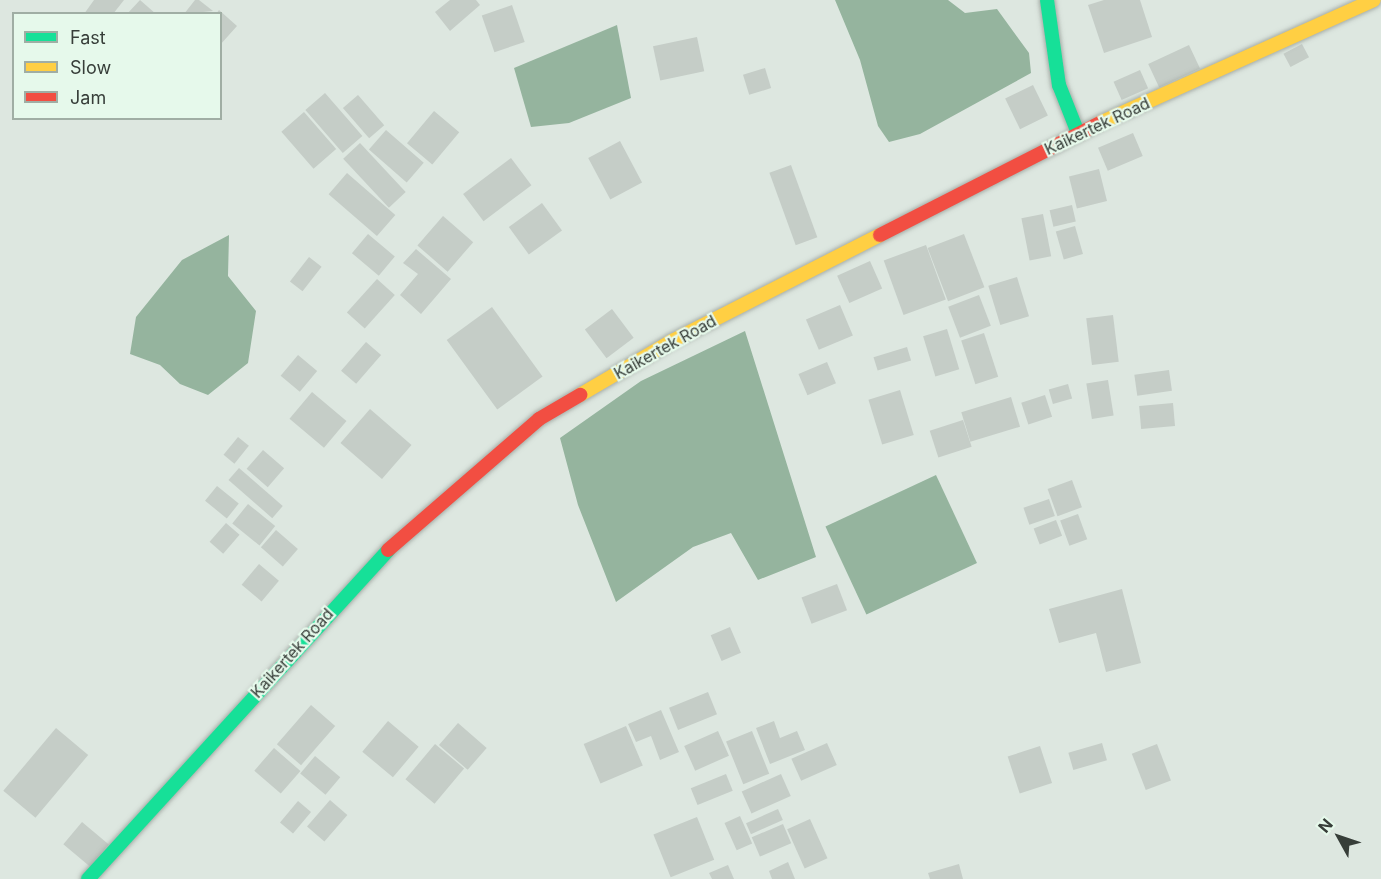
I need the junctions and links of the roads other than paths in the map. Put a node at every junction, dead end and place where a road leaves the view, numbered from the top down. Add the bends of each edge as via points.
1 (1047, 0) edge
2 (1374, 0) edge
3 (1078, 133) junction
4 (88, 879) edge

1 - 3 main road via 1059,85
2 - 3 main road, Kaikertek Road
3 - 4 main road, Kaikertek Road via 672,341 539,418 408,528

